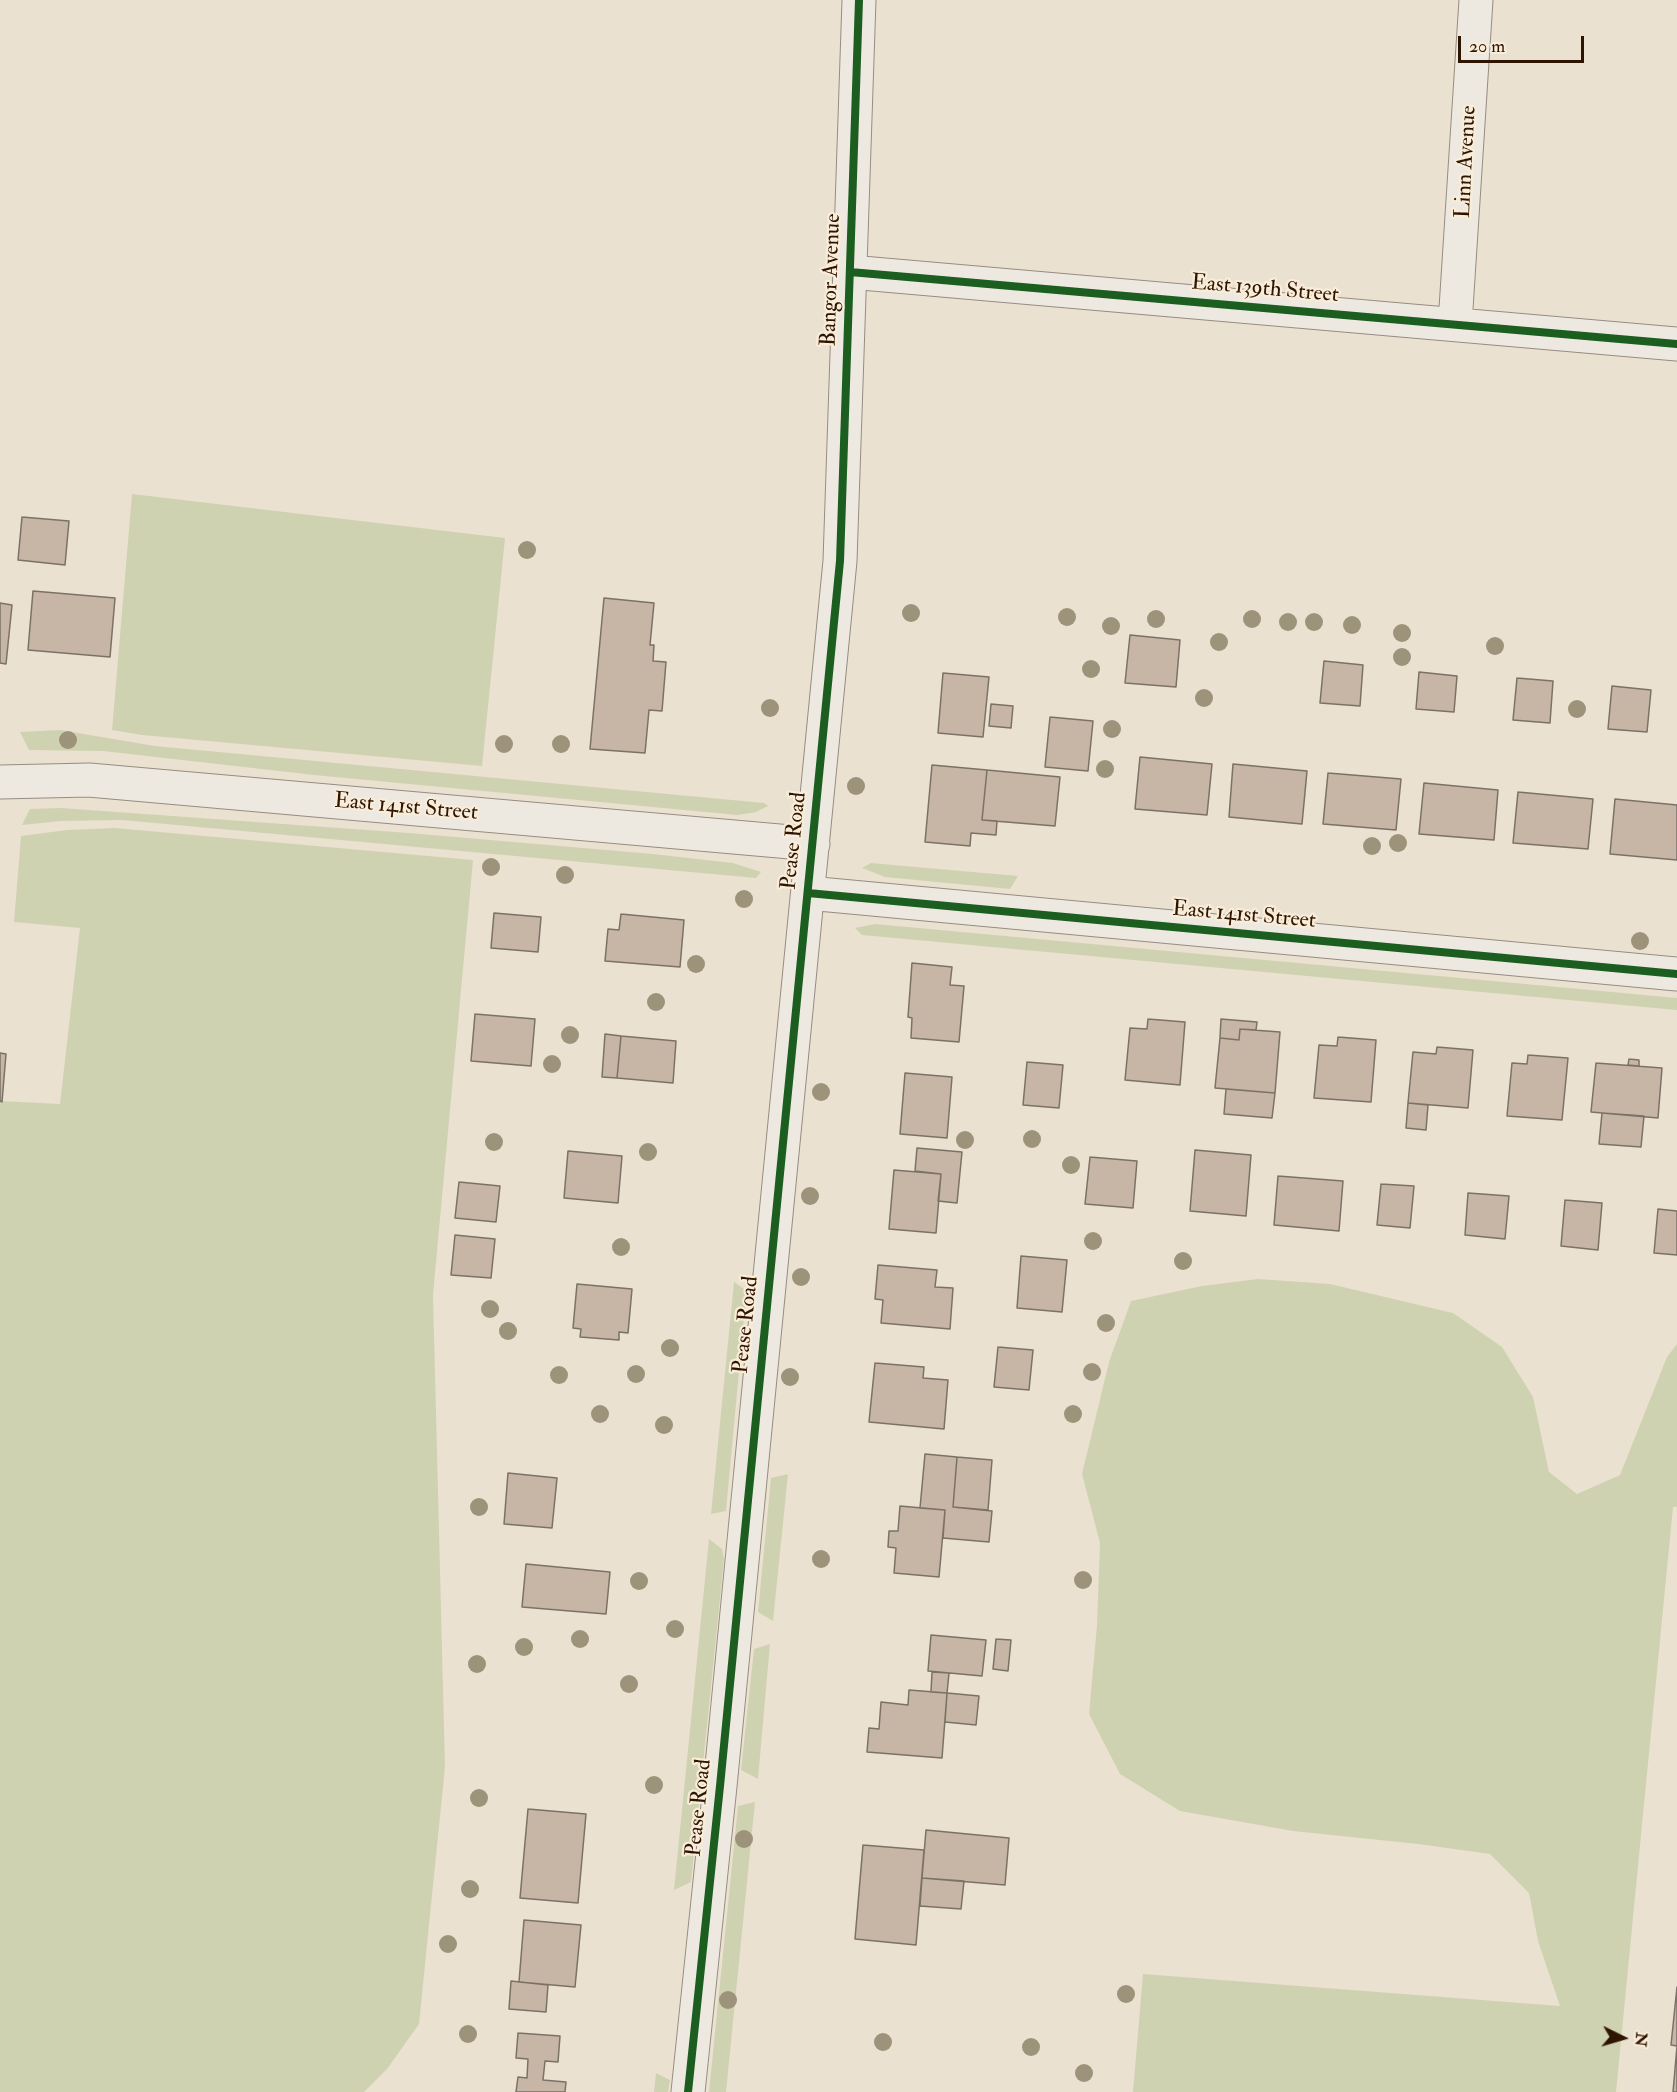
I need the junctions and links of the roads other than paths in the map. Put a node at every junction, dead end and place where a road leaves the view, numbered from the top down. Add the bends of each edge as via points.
1 (859, 0) edge
2 (1476, 0) edge
3 (850, 272) junction
4 (1455, 324) junction
5 (1677, 344) edge
6 (840, 561) joint
7 (0, 782) edge
8 (813, 844) junction
9 (808, 893) junction
10 (1677, 974) edge
11 (688, 2092) edge

1 - 3 street, Bangor Avenue
2 - 4 street, Linn Avenue
3 - 4 street, East 139th Street
3 - 6 street, Bangor Avenue
4 - 5 street, East 139th Street
6 - 8 street, Pease Road
7 - 8 street, East 141st Street via 89,780
8 - 9 street, Pease Road
9 - 10 street, East 141st Street
9 - 11 street, Pease Road

